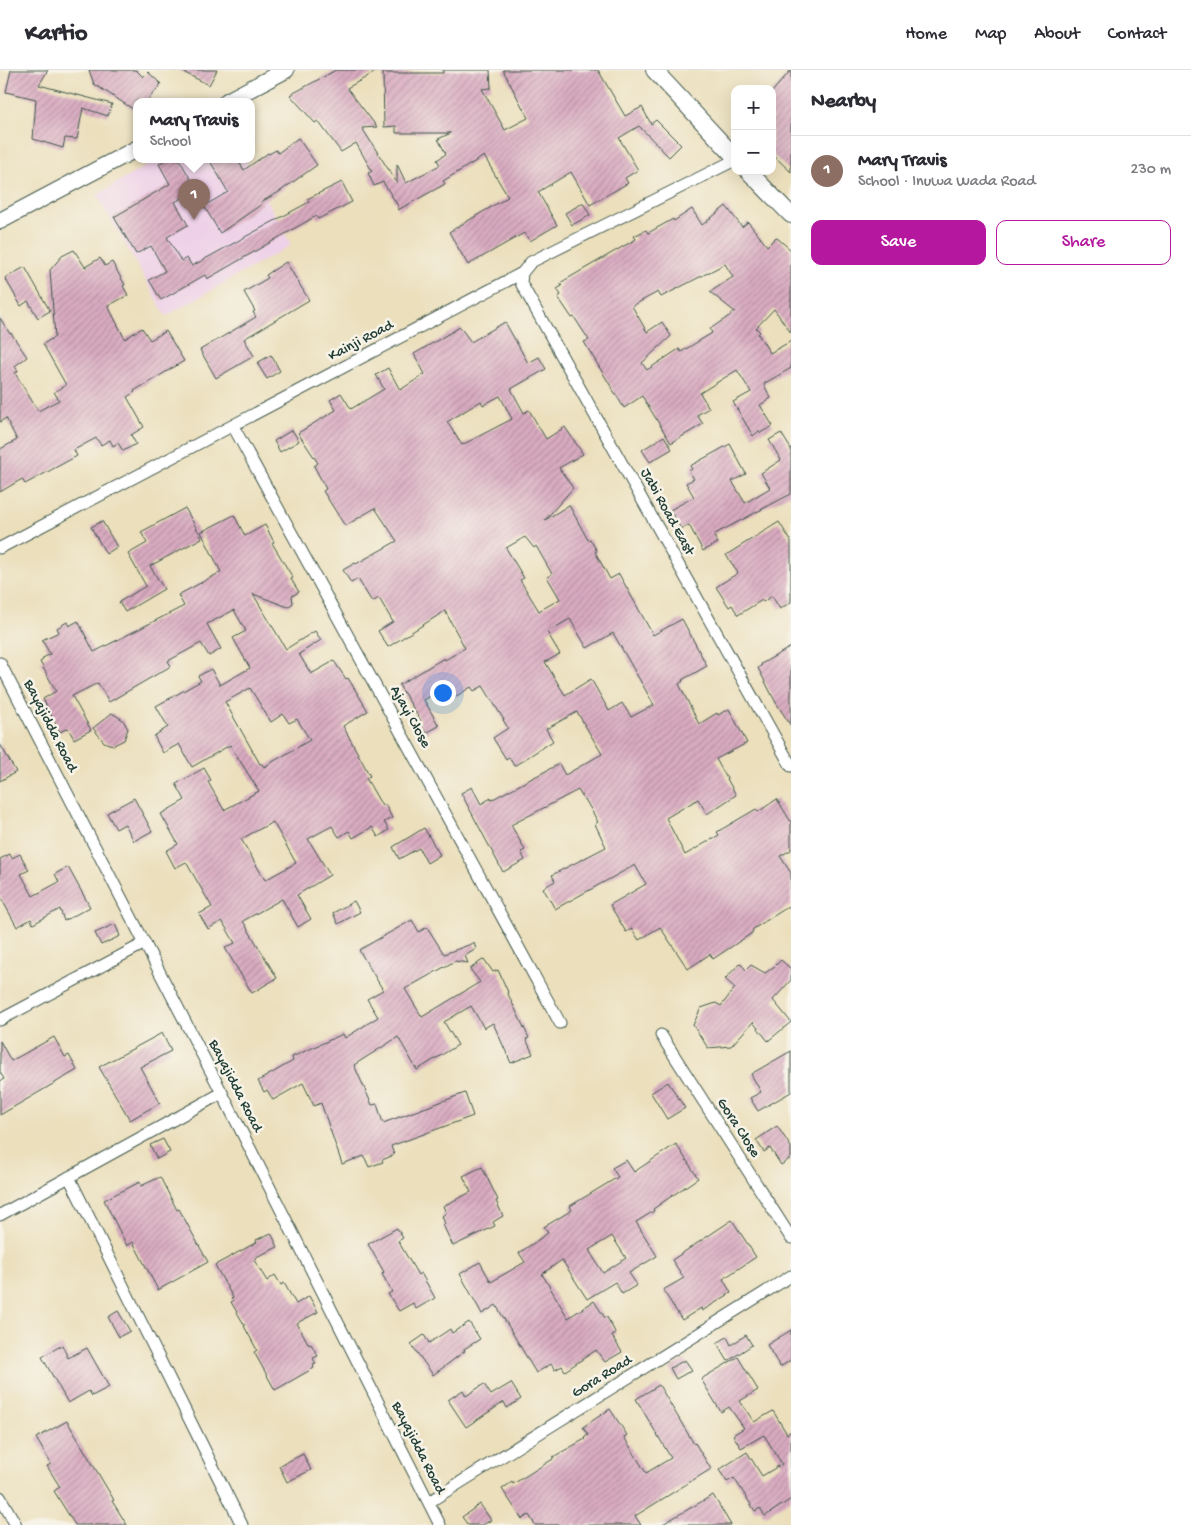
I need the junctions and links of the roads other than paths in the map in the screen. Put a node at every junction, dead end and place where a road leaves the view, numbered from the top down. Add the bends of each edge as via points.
1 (286, 70) edge
2 (654, 70) edge
3 (233, 98) edge
4 (133, 150) edge
5 (731, 155) edge
6 (731, 161) edge
7 (752, 175) edge
8 (4, 215) edge
9 (791, 215) edge
10 (522, 273) junction
11 (233, 426) junction
12 (0, 548) edge
13 (0, 663) edge
14 (791, 766) edge
15 (145, 943) junction
16 (0, 1020) edge
17 (560, 1023) dead end
18 (660, 1035) dead end
19 (222, 1092) junction
20 (69, 1177) junction
21 (0, 1215) edge
22 (791, 1238) edge
23 (791, 1276) edge
24 (0, 1497) edge
25 (429, 1502) junction
26 (16, 1525) edge
27 (242, 1525) edge
28 (440, 1525) edge

1 - 3 street
2 - 5 street
4 - 8 street
6 - 10 street, Kainji Road via 531,262
7 - 9 street
10 - 11 street, Kainji Road
10 - 14 street, Jabi Road East via 521,283
11 - 12 street, Kainji Road
11 - 17 street, Ajayi Close
13 - 15 street, Bayajidda Road
15 - 16 street
15 - 19 street, Bayajidda Road
18 - 22 street, Gora Close
19 - 20 street
19 - 25 street, Bayajidda Road
20 - 21 street
20 - 27 street
23 - 25 street, Gora Road
24 - 26 street
25 - 28 street, Bayajidda Road

